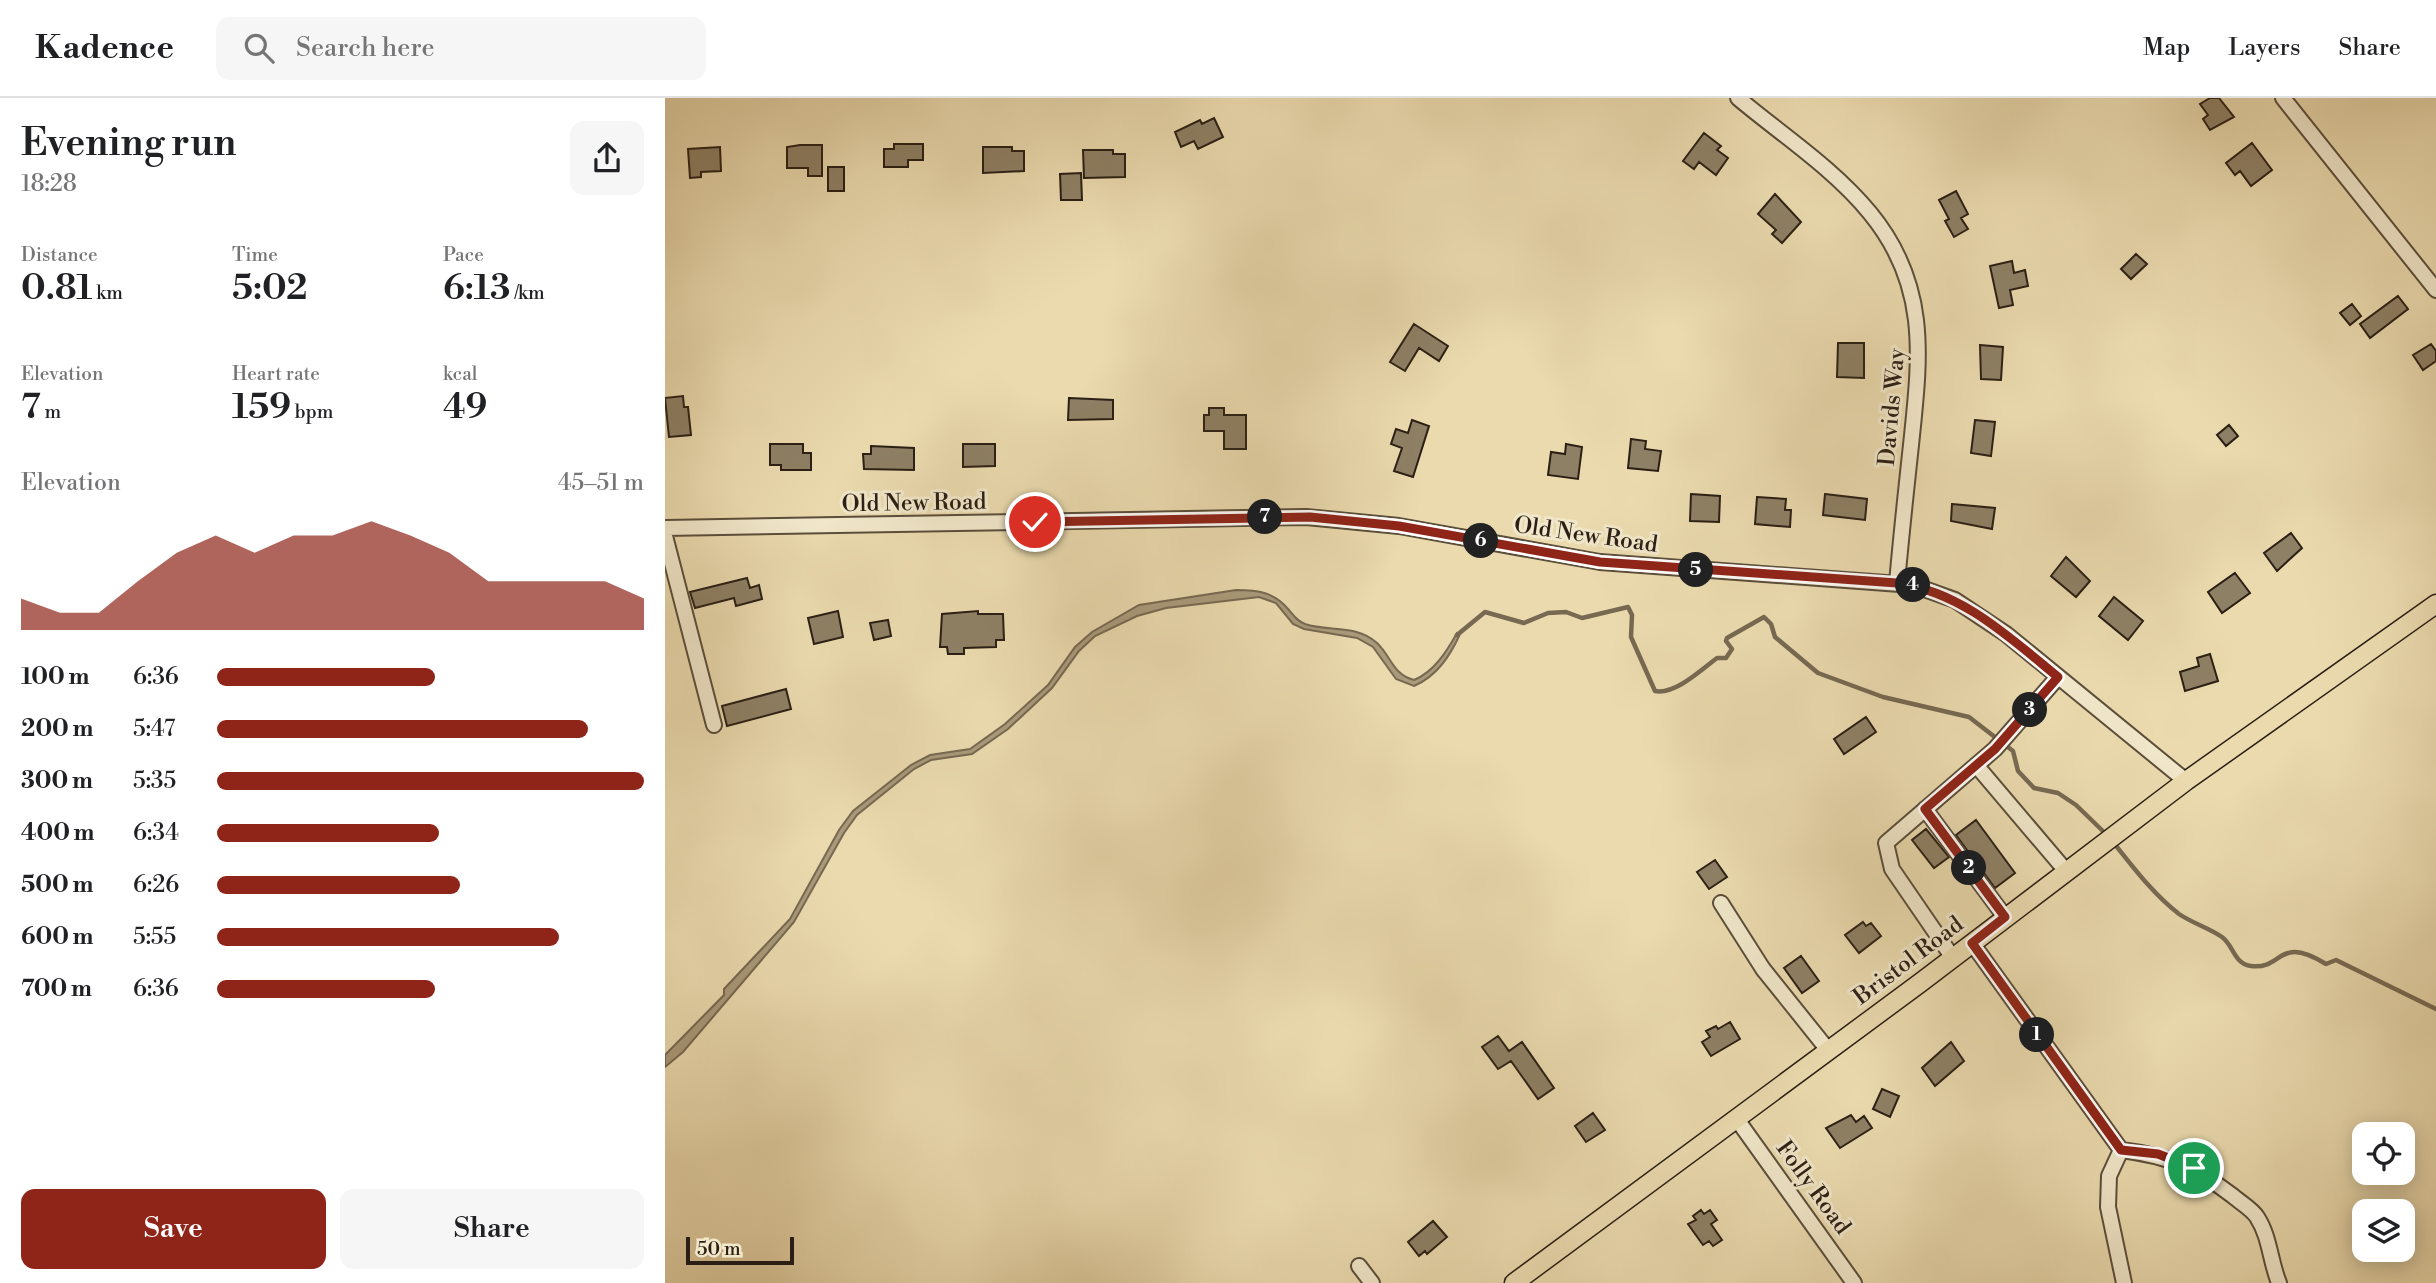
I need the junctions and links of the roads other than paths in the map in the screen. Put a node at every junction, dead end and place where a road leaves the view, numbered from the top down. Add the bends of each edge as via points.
1 (2283, 98) edge
2 (1742, 99) edge
3 (2436, 290) edge
4 (665, 528) edge
5 (665, 536) edge
6 (1897, 583) junction
7 (2436, 604) edge
8 (2058, 677) junction
9 (714, 724) dead end
10 (1976, 765) junction
11 (2186, 780) junction
12 (1925, 809) junction
13 (2066, 872) junction
14 (1721, 903) dead end
15 (2005, 917) junction
16 (1972, 943) junction
17 (1953, 958) junction
18 (1828, 1050) junction
19 (1736, 1118) junction
20 (2121, 1150) junction
21 (1359, 1266) dead end
22 (1372, 1283) edge
23 (1514, 1283) edge
24 (1854, 1283) edge
25 (2124, 1283) edge
26 (2279, 1283) edge

1 - 3 street
2 - 6 street, Davids Way via 1847,188 1877,222 1906,273 1915,303 1920,361
4 - 6 street, Old New Road via 1310,517 1399,526 1600,562
5 - 9 street
6 - 8 street, Old New Road via 1936,592 1964,605
7 - 11 main road, Bristol Road
8 - 10 street via 2007,737
8 - 11 street, Old New Road
10 - 12 street
10 - 13 street
11 - 13 main road, Bristol Road
12 - 15 street
12 - 17 street via 1886,843 1892,869
13 - 15 main road, Bristol Road
14 - 18 street via 1763,969
15 - 16 main road, Bristol Road
16 - 17 main road, Bristol Road
16 - 20 street
17 - 18 main road, Bristol Road
18 - 19 main road, Bristol Road
19 - 23 main road, Bristol Road
19 - 24 street, Folly Road
20 - 25 street via 2109,1176 2108,1207
20 - 26 street via 2158,1154 2194,1168 2256,1215 2267,1236
21 - 22 street

